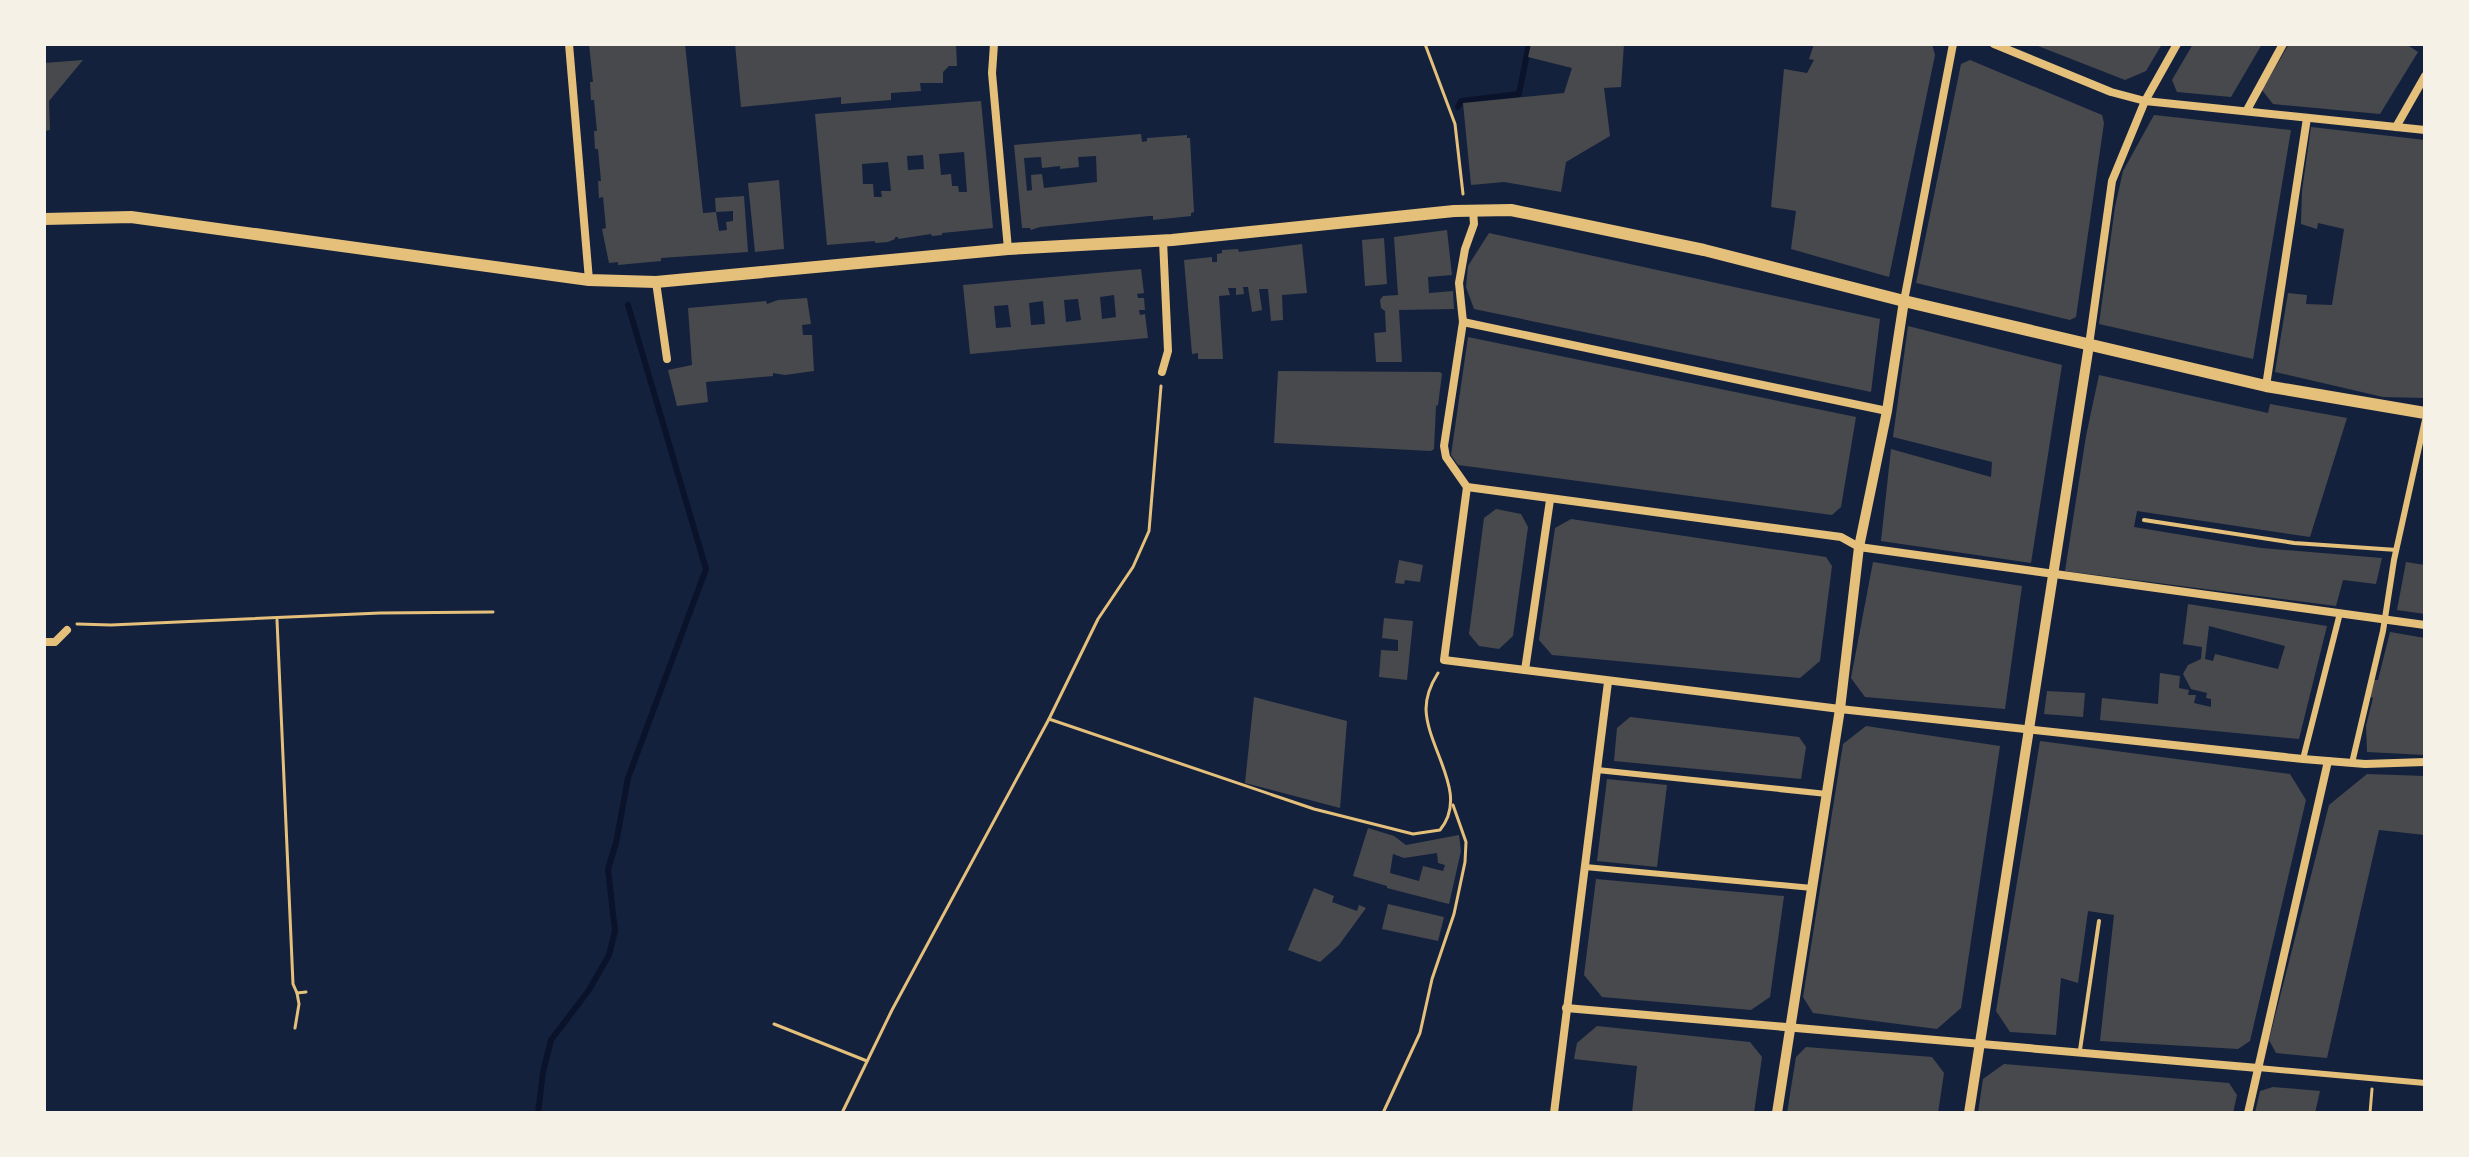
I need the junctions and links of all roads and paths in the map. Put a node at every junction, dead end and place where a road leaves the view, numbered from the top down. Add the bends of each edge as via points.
1 (569, 44) edge
2 (994, 44) edge
3 (1425, 44) edge
4 (1953, 44) edge
5 (1994, 44) edge
6 (2177, 44) edge
7 (2283, 44) edge
8 (2425, 76) edge
9 (2145, 101) junction
10 (2247, 110) junction
11 (2307, 118) junction
12 (2396, 127) junction
13 (2425, 130) edge
14 (1464, 211) junction
15 (44, 219) edge
16 (1163, 240) junction
17 (1008, 249) junction
18 (589, 280) junction
19 (656, 282) junction
20 (1904, 301) junction
21 (1463, 322) junction
22 (2089, 345) junction
23 (667, 359) dead end
24 (1162, 372) joint
25 (2266, 386) junction
26 (1887, 411) junction
27 (2425, 413) edge
28 (2425, 420) edge
29 (1467, 487) junction
30 (1550, 500) junction
31 (2144, 520) dead end
32 (1859, 547) junction
33 (2397, 550) junction
34 (2052, 575) junction
35 (493, 612) dead end
36 (2340, 613) junction
37 (2385, 619) junction
38 (277, 620) junction
39 (2425, 625) edge
40 (67, 630) joint
41 (44, 642) edge
42 (1444, 660) junction
43 (1525, 670) junction
44 (1608, 682) junction
45 (1840, 709) junction
46 (1049, 719) junction
47 (2028, 729) junction
48 (2303, 759) junction
49 (2328, 761) junction
50 (2425, 762) edge
51 (2352, 763) junction
52 (1597, 770) junction
53 (1827, 794) junction
54 (1452, 802) junction
55 (1585, 867) junction
56 (1812, 888) junction
57 (2099, 921) dead end
58 (306, 992) dead end
59 (297, 993) junction
60 (1566, 1008) junction
61 (774, 1024) dead end
62 (1790, 1027) junction
63 (295, 1028) dead end
64 (1978, 1044) junction
65 (2080, 1053) junction
66 (867, 1061) junction
67 (2258, 1068) junction
68 (2374, 1079) junction
69 (2425, 1083) edge
70 (842, 1113) edge
71 (1383, 1113) edge
72 (1554, 1113) edge
73 (1777, 1113) edge
74 (1969, 1113) edge
75 (2248, 1113) edge
76 (2370, 1113) edge

1 - 18 street
2 - 17 street
3 - 14 path via 1455,124
4 - 20 street
5 - 9 street
6 - 9 street
7 - 10 street
8 - 12 street
9 - 10 street
9 - 22 street via 2112,181
10 - 11 street
11 - 12 street
11 - 25 street
12 - 13 street
14 - 16 main road
14 - 20 main road via 1511,210 1704,250
14 - 21 street via 1474,224 1459,283
15 - 18 main road via 131,217
16 - 17 main road
16 - 24 street via 1168,351
17 - 19 main road
18 - 19 main road
19 - 23 street
20 - 22 main road
20 - 26 street
21 - 26 street
21 - 29 street via 1444,446
22 - 25 main road
22 - 34 street
24 - 46 path via 1149,531
25 - 27 main road
26 - 32 street
28 - 33 street
29 - 30 street
29 - 42 street
30 - 32 street via 1841,537
30 - 43 street
31 - 33 lane via 2294,543
32 - 34 street
32 - 45 street
33 - 37 street
34 - 36 street
34 - 47 street
35 - 38 path
36 - 37 street
36 - 48 street
37 - 39 street
37 - 51 street
38 - 40 path via 74,623
38 - 59 path
40 - 41 street via 55,642
42 - 43 street
42 - 54 path via 1429,688 1426,710
43 - 44 street
44 - 45 street
44 - 52 street
45 - 47 street
45 - 53 street
46 - 54 path via 1314,809 1413,834 1440,830
46 - 66 path
47 - 48 street
47 - 64 street
48 - 49 street
49 - 51 street
49 - 67 street
50 - 51 street
52 - 53 street
52 - 55 street
53 - 56 street
54 - 71 path via 1466,842 1454,914 1420,1033
55 - 56 street
55 - 60 street
56 - 62 street
57 - 65 lane
58 - 59 path
59 - 63 path
60 - 62 street
60 - 72 street
61 - 66 path
62 - 64 street
62 - 73 street
64 - 65 street
64 - 74 street
65 - 67 street
66 - 70 path
67 - 68 street
67 - 75 street
68 - 69 street
68 - 76 path

